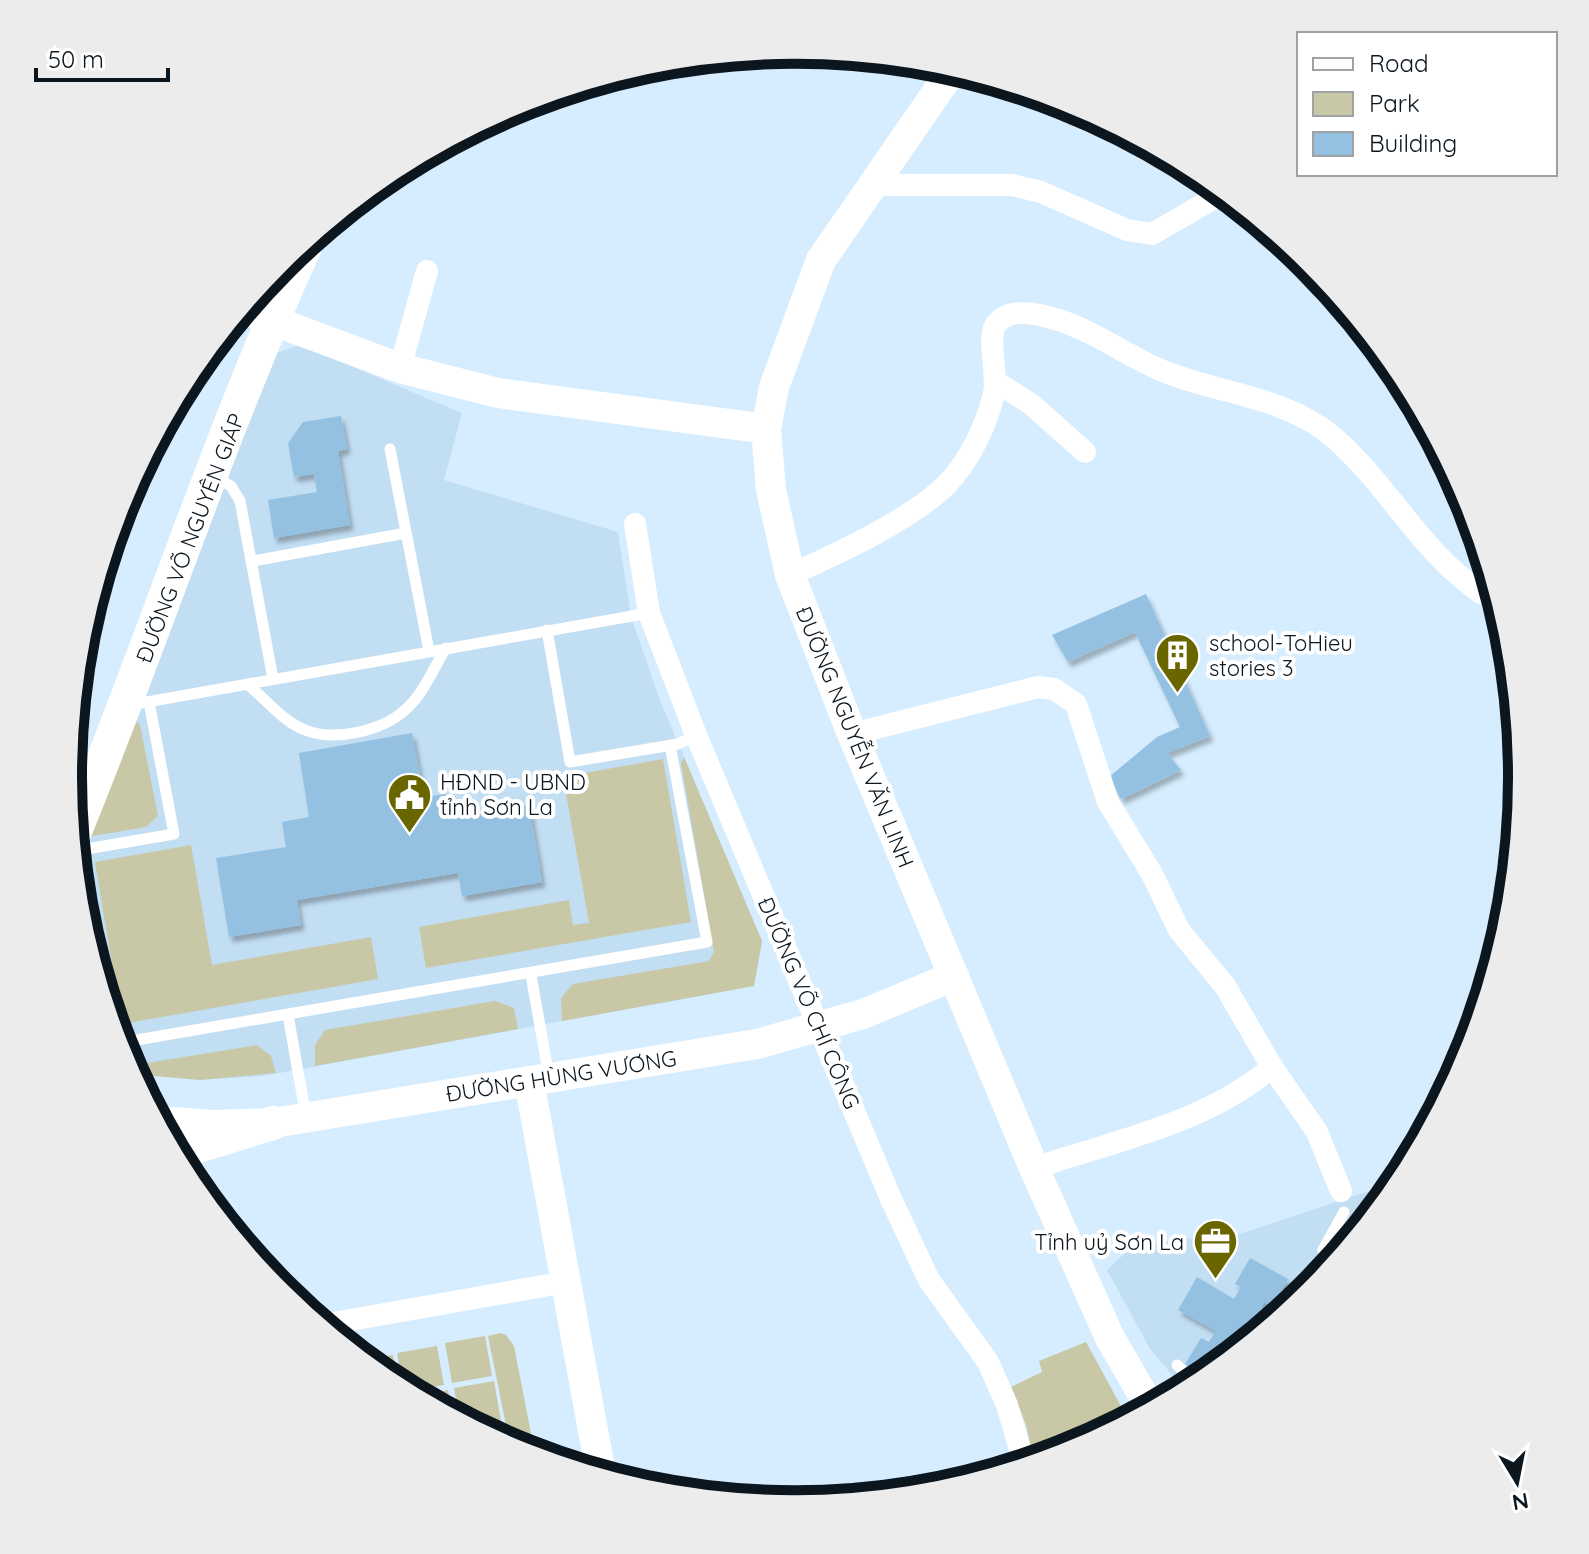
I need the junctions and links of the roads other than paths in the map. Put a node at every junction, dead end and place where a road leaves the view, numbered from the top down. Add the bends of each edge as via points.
1 (945, 80) edge
2 (869, 185) junction
3 (1212, 199) edge
4 (427, 271) dead end
5 (272, 292) edge
6 (257, 314) edge
7 (400, 368) junction
8 (996, 382) junction
9 (766, 429) junction
10 (390, 449) dead end
11 (1085, 452) dead end
12 (213, 476) junction
13 (635, 524) dead end
14 (406, 533) junction
15 (253, 561) junction
16 (790, 575) junction
17 (1481, 593) dead end
18 (649, 613) junction
19 (547, 630) junction
20 (446, 648) junction
21 (429, 651) junction
22 (273, 679) junction
23 (247, 684) junction
24 (138, 704) junction
25 (852, 734) junction
26 (696, 735) junction
27 (670, 745) junction
28 (83, 816) edge
29 (86, 849) edge
30 (531, 975) junction
31 (954, 976) junction
32 (288, 1015) junction
33 (818, 1026) junction
34 (132, 1041) edge
35 (1272, 1067) junction
36 (539, 1079) junction
37 (306, 1118) junction
38 (171, 1122) edge
39 (273, 1123) junction
40 (187, 1149) edge
41 (1034, 1168) junction
42 (1343, 1202) joint
43 (1324, 1255) edge
44 (566, 1282) junction
45 (336, 1323) edge
46 (1177, 1365) dead end
47 (1185, 1373) edge
48 (1144, 1397) edge
49 (1021, 1453) edge
50 (599, 1463) edge

1 - 2 street, ĐƯỜNG NGUYỄN VĂN LINH
2 - 3 street via 1012,185 1041,192 1127,230 1152,234
2 - 9 street, ĐƯỜNG NGUYỄN VĂN LINH via 821,260 785,353
4 - 7 street
5 - 6 main road, ĐƯỜNG VÕ NGUYÊN GIÁP
6 - 7 street
6 - 12 main road, ĐƯỜNG VÕ NGUYÊN GIÁP
7 - 9 street via 498,393
8 - 11 street via 1031,404
8 - 16 street via 973,444 946,485 827,559
8 - 17 street via 992,332 997,322 1017,313 1035,314 1072,325 1175,376 1274,404 1330,435 1362,466 1434,556
9 - 16 street, ĐƯỜNG NGUYỄN VĂN LINH via 771,490
10 - 14 lane
12 - 15 lane via 231,486 240,501
12 - 24 main road, ĐƯỜNG VÕ NGUYÊN GIÁP
13 - 18 street, ĐƯỜNG VÕ CHÍ CÔNG
14 - 15 lane
14 - 21 lane
15 - 22 lane
16 - 25 street, ĐƯỜNG NGUYỄN VĂN LINH
18 - 19 lane
18 - 26 street, ĐƯỜNG VÕ CHÍ CÔNG
19 - 20 lane
19 - 27 lane via 570,762
20 - 21 lane
20 - 23 lane via 406,710 380,725 342,735 307,731
21 - 22 lane
22 - 23 lane
23 - 24 lane
24 - 28 main road, ĐƯỜNG VÕ NGUYÊN GIÁP
24 - 29 lane via 174,834
25 - 31 street, ĐƯỜNG NGUYỄN VĂN LINH
25 - 35 street via 1038,687 1069,697 1083,717 1108,802 1179,930 1225,986
26 - 27 lane
26 - 33 street, ĐƯỜNG VÕ CHÍ CÔNG
27 - 30 lane via 707,942
30 - 32 lane
30 - 36 lane
31 - 33 street, ĐƯỜNG HÙNG VƯƠNG via 863,1014
31 - 41 street, ĐƯỜNG NGUYỄN VĂN LINH
32 - 34 lane
32 - 37 lane
33 - 36 street, ĐƯỜNG HÙNG VƯƠNG via 757,1044
33 - 49 street, ĐƯỜNG VÕ CHÍ CÔNG via 929,1280 988,1362
35 - 41 street via 1248,1087 1195,1113
35 - 42 street via 1317,1132
36 - 37 street, ĐƯỜNG HÙNG VƯƠNG
36 - 44 street
37 - 39 street, ĐƯỜNG HÙNG VƯƠNG
38 - 39 street, ĐƯỜNG HÙNG VƯƠNG
39 - 40 main road
41 - 48 street, ĐƯỜNG NGUYỄN VĂN LINH via 1110,1338
42 - 43 lane
44 - 45 street
44 - 50 street
46 - 47 lane

